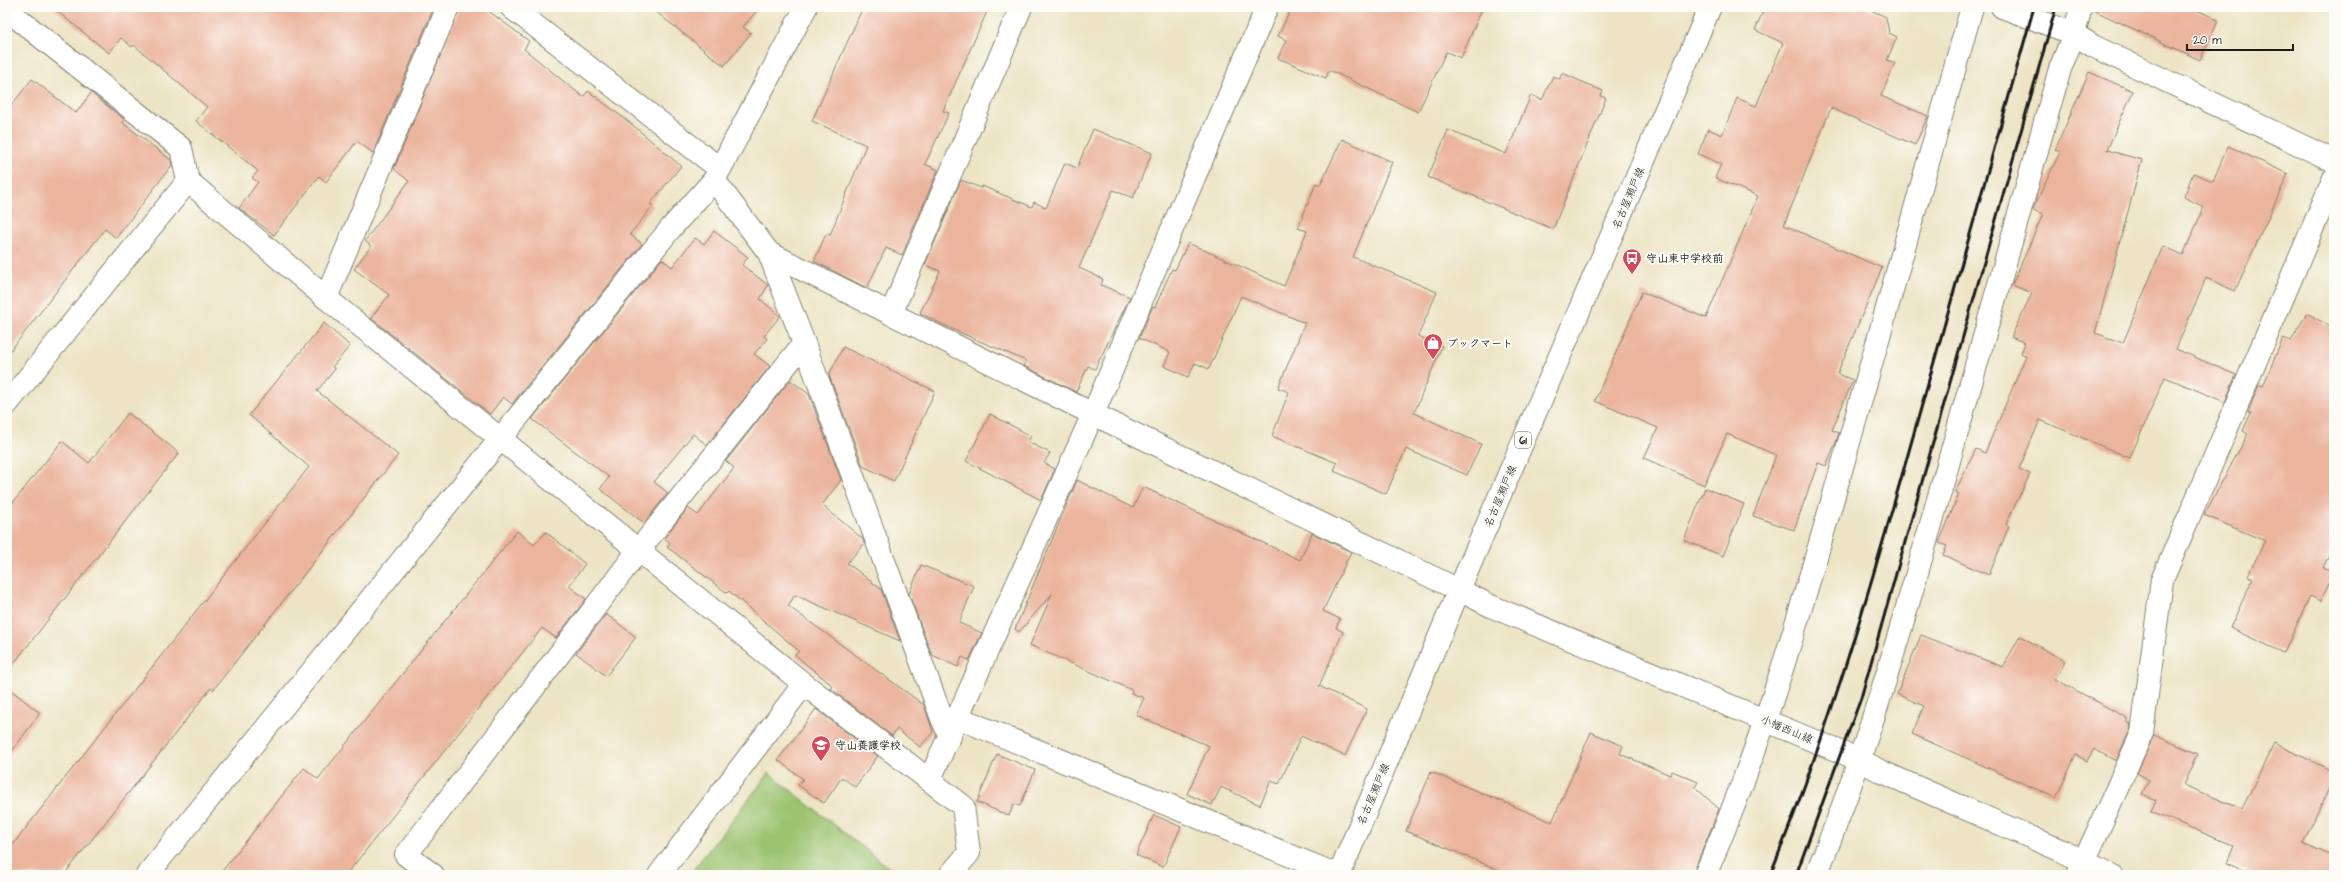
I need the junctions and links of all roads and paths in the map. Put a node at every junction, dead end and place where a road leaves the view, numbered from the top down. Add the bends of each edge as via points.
1 (448, 7) edge
2 (511, 7) edge
3 (806, 7) edge
4 (1021, 7) edge
5 (1266, 7) edge
6 (1710, 7) edge
7 (1972, 7) edge
8 (2002, 7) edge
9 (2081, 7) edge
10 (7, 10) edge
11 (2074, 34) junction
12 (2334, 161) edge
13 (717, 174) junction
14 (2334, 178) edge
15 (188, 180) junction
16 (768, 253) junction
17 (326, 298) junction
18 (891, 314) junction
19 (804, 343) junction
20 (9, 396) edge
21 (1093, 414) junction
22 (502, 438) junction
23 (638, 551) junction
24 (1459, 590) junction
25 (804, 684) junction
26 (1765, 720) junction
27 (955, 727) junction
28 (1860, 760) junction
29 (930, 779) junction
30 (2082, 869) edge
31 (147, 875) edge
32 (433, 875) edge
33 (659, 875) edge
34 (950, 875) edge
35 (1338, 875) edge
36 (1705, 875) edge
37 (1816, 875) edge
38 (2112, 875) edge

1 - 17 street
2 - 13 street
3 - 13 street
4 - 18 street
5 - 21 street
6 - 24 street, 名古屋瀬戸線 / 61
7 - 26 street via 1823,533
8 - 11 street
9 - 11 street
10 - 15 street via 181,148
11 - 12 street via 2093,46
11 - 28 street via 2060,69 1904,620
13 - 16 street
13 - 22 street
14 - 30 street via 2162,580 2142,733
15 - 17 street
15 - 20 street
16 - 18 street, 小幡西山線
16 - 19 street
17 - 22 street
18 - 21 street, 小幡西山線
19 - 23 street
19 - 27 street via 938,709
21 - 24 street, 小幡西山線
21 - 27 street
22 - 23 street
22 - 31 street
23 - 25 street
23 - 32 street via 406,855
24 - 26 street, 小幡西山線 via 1492,607
24 - 35 street, 名古屋瀬戸線 / 61
25 - 29 street
25 - 33 street
26 - 28 street, 小幡西山線
26 - 36 street
27 - 29 street
27 - 35 street
28 - 30 street, 小幡西山線
28 - 37 street
29 - 34 street via 963,806 969,853
30 - 38 street, 小幡西山線

